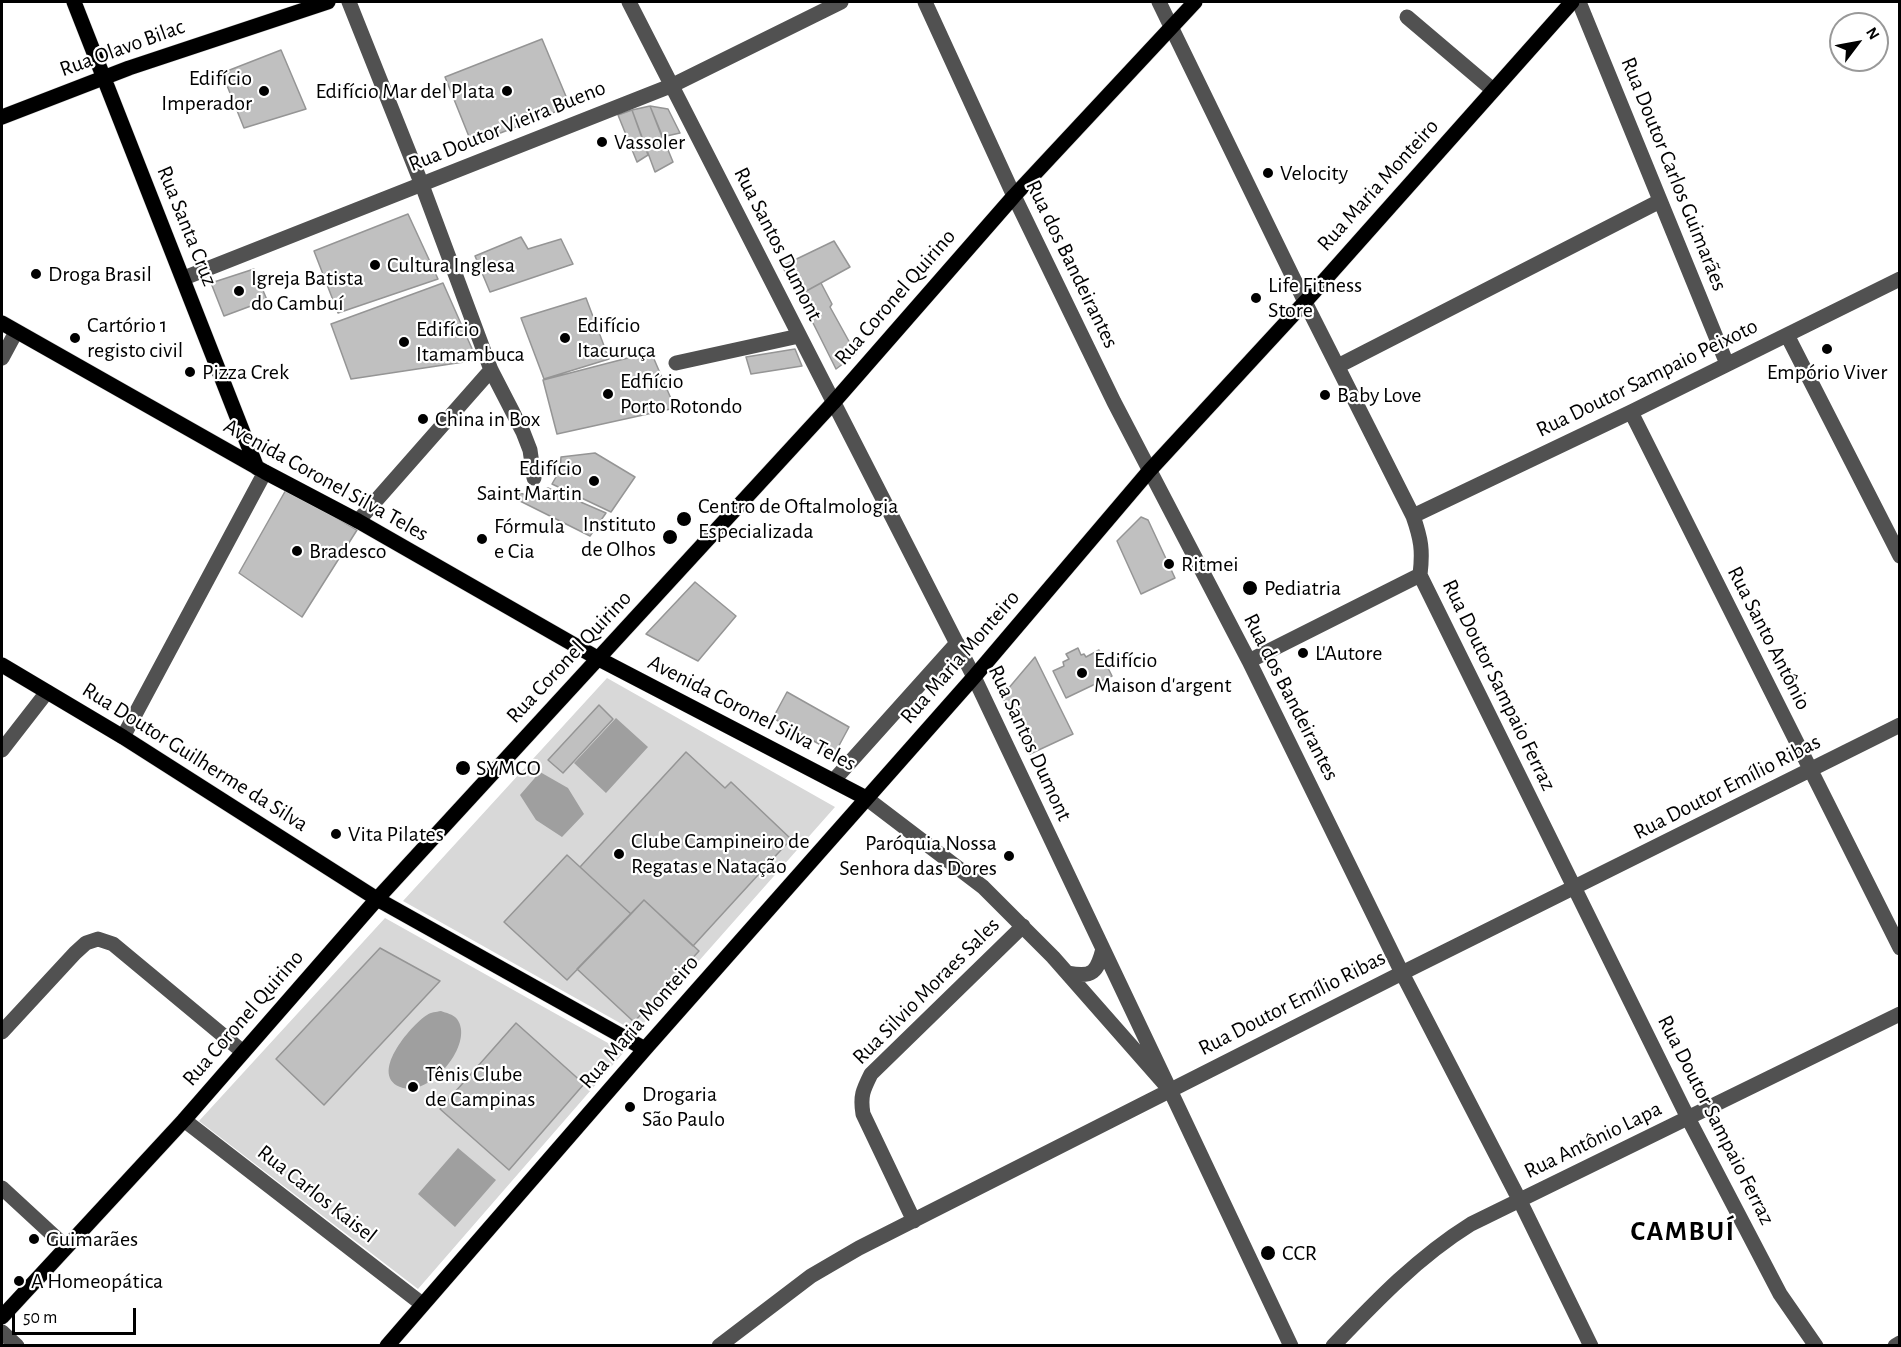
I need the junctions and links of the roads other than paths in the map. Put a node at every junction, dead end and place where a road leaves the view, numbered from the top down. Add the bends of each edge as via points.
1 (74, 2) edge
2 (328, 2) edge
3 (349, 2) edge
4 (629, 2) edge
5 (841, 2) edge
6 (925, 2) edge
7 (1159, 2) edge
8 (1195, 2) edge
9 (1572, 2) edge
10 (1579, 2) edge
11 (1407, 17) dead end
12 (1172, 26) junction
13 (102, 78) junction
14 (673, 85) junction
15 (1493, 90) junction
16 (2, 117) edge
17 (422, 185) junction
18 (1014, 196) junction
19 (1660, 201) junction
20 (184, 278) junction
21 (1899, 279) edge
22 (1305, 302) junction
23 (2, 323) edge
24 (16, 333) junction
25 (1786, 335) junction
26 (799, 336) junction
27 (2, 358) edge
28 (676, 363) dead end
29 (1727, 364) junction
30 (1338, 366) junction
31 (491, 370) junction
32 (833, 403) junction
33 (1631, 412) junction
34 (261, 470) junction
35 (1150, 470) junction
36 (534, 478) dead end
37 (1413, 516) junction
38 (358, 521) junction
39 (1899, 556) edge
40 (1419, 575) junction
41 (957, 643) junction
42 (598, 659) junction
43 (1249, 661) junction
44 (2, 665) edge
45 (974, 677) junction
46 (47, 692) junction
47 (1899, 724) edge
48 (123, 736) junction
49 (2, 750) edge
50 (1810, 770) junction
51 (834, 780) junction
52 (866, 798) junction
53 (1575, 888) junction
54 (377, 899) junction
55 (1023, 927) junction
56 (1899, 948) edge
57 (1103, 949) junction
58 (1402, 973) junction
59 (1068, 974) junction
60 (1899, 1014) edge
61 (2, 1032) edge
62 (645, 1049) junction
63 (243, 1052) junction
64 (1170, 1090) junction
65 (1688, 1118) junction
66 (184, 1120) junction
67 (2, 1188) edge
68 (1520, 1201) junction
69 (914, 1221) junction
70 (66, 1247) junction
71 (422, 1304) junction
72 (2, 1317) edge
73 (2, 1332) edge
74 (1899, 1343) edge
75 (17, 1346) edge
76 (387, 1346) edge
77 (719, 1346) edge
78 (1291, 1346) edge
79 (1333, 1346) edge
80 (1591, 1346) edge
81 (1816, 1346) edge
82 (1895, 1346) edge

1 - 13 main road, Rua Santa Cruz
2 - 13 main road, Rua Olavo Bilac
3 - 17 street
4 - 14 street, Rua Santos Dumont
5 - 14 street, Rua Doutor Vieira Bueno
6 - 18 street, Rua dos Bandeirantes
7 - 12 street, Rua Doutor Sampaio Ferraz
8 - 12 main road, Rua Coronel Quirino
9 - 15 main road, Rua Maria Monteiro
10 - 19 street, Rua Doutor Carlos Guimarães
11 - 15 street
12 - 18 main road, Rua Coronel Quirino
12 - 22 street, Rua Doutor Sampaio Ferraz
13 - 16 main road, Rua Olavo Bilac
13 - 20 main road, Rua Santa Cruz
14 - 17 street, Rua Doutor Vieira Bueno
14 - 26 street, Rua Santos Dumont
15 - 22 main road, Rua Maria Monteiro
17 - 20 street, Rua Doutor Vieira Bueno
17 - 31 street
18 - 32 main road, Rua Coronel Quirino
18 - 35 street, Rua dos Bandeirantes
19 - 29 street, Rua Doutor Carlos Guimarães
19 - 30 street
20 - 34 main road, Rua Santa Cruz
21 - 25 street, Rua Doutor Sampaio Peixoto
22 - 30 street, Rua Doutor Sampaio Ferraz
22 - 35 main road, Rua Maria Monteiro
23 - 24 main road, Avenida Coronel Silva Teles
24 - 27 street
24 - 34 main road, Avenida Coronel Silva Teles
25 - 29 street, Rua Doutor Sampaio Peixoto
25 - 39 street
26 - 28 street
26 - 32 street, Rua Santos Dumont
29 - 33 street, Rua Doutor Sampaio Peixoto
30 - 37 street, Rua Doutor Sampaio Ferraz
31 - 36 street via 523,432
31 - 38 street
32 - 41 street, Rua Santos Dumont
32 - 42 main road, Rua Coronel Quirino
33 - 37 street, Rua Doutor Sampaio Peixoto
33 - 50 street, Rua Santo Antônio
34 - 38 main road, Avenida Coronel Silva Teles
34 - 48 street
35 - 43 street, Rua dos Bandeirantes
35 - 45 main road, Rua Maria Monteiro
37 - 40 street, Rua Doutor Sampaio Ferraz via 1423,554
38 - 42 main road, Avenida Coronel Silva Teles
40 - 43 street
40 - 53 street, Rua Doutor Sampaio Ferraz
41 - 45 street, Rua Santos Dumont
41 - 51 street
42 - 51 main road, Avenida Coronel Silva Teles
42 - 54 main road, Rua Coronel Quirino
43 - 58 street, Rua dos Bandeirantes
44 - 46 main road, Rua Doutor Guilherme da Silva
45 - 52 main road, Rua Maria Monteiro
45 - 57 street, Rua Santos Dumont
46 - 48 main road, Rua Doutor Guilherme da Silva
46 - 49 street
47 - 50 street, Rua Doutor Emílio Ribas
48 - 54 main road, Rua Doutor Guilherme da Silva
50 - 53 street, Rua Doutor Emílio Ribas
50 - 56 street, Rua Santo Antônio
51 - 52 main road, Avenida Coronel Silva Teles
52 - 55 street, Avenida Coronel Silva Teles via 982,887
52 - 62 main road, Rua Maria Monteiro
53 - 58 street, Rua Doutor Emílio Ribas
53 - 65 street, Rua Doutor Sampaio Ferraz
54 - 62 main road, Rua Doutor Guilherme da Silva
54 - 63 main road, Rua Coronel Quirino
55 - 59 street, Avenida Coronel Silva Teles
55 - 69 street, Rua Silvio Moraes Sales via 871,1074 865,1086 861,1099 863,1114
57 - 59 street via 1091,973
57 - 64 street, Rua Santos Dumont
58 - 64 street, Rua Doutor Emílio Ribas
58 - 68 street, Rua dos Bandeirantes
59 - 64 street, Avenida Coronel Silva Teles
60 - 65 street, Rua Antônio Lapa
61 - 63 street via 75,953 98,939 113,944
62 - 71 main road, Rua Maria Monteiro
63 - 66 main road, Rua Coronel Quirino
64 - 69 street, Rua Doutor Emílio Ribas
64 - 78 street, Avenida Coronel Silva Teles
65 - 68 street, Rua Antônio Lapa
65 - 81 street, Rua Doutor Sampaio Ferraz via 1780,1294
66 - 70 main road, Rua Coronel Quirino
66 - 71 street, Rua Carlos Kaisel
67 - 70 street
68 - 79 street, Rua Antônio Lapa via 1444,1241 1415,1264
68 - 80 street, Rua dos Bandeirantes
69 - 77 street, Rua Doutor Emílio Ribas via 811,1276
70 - 72 main road, Rua Coronel Quirino
71 - 76 main road, Rua Maria Monteiro
73 - 75 street
74 - 82 street

